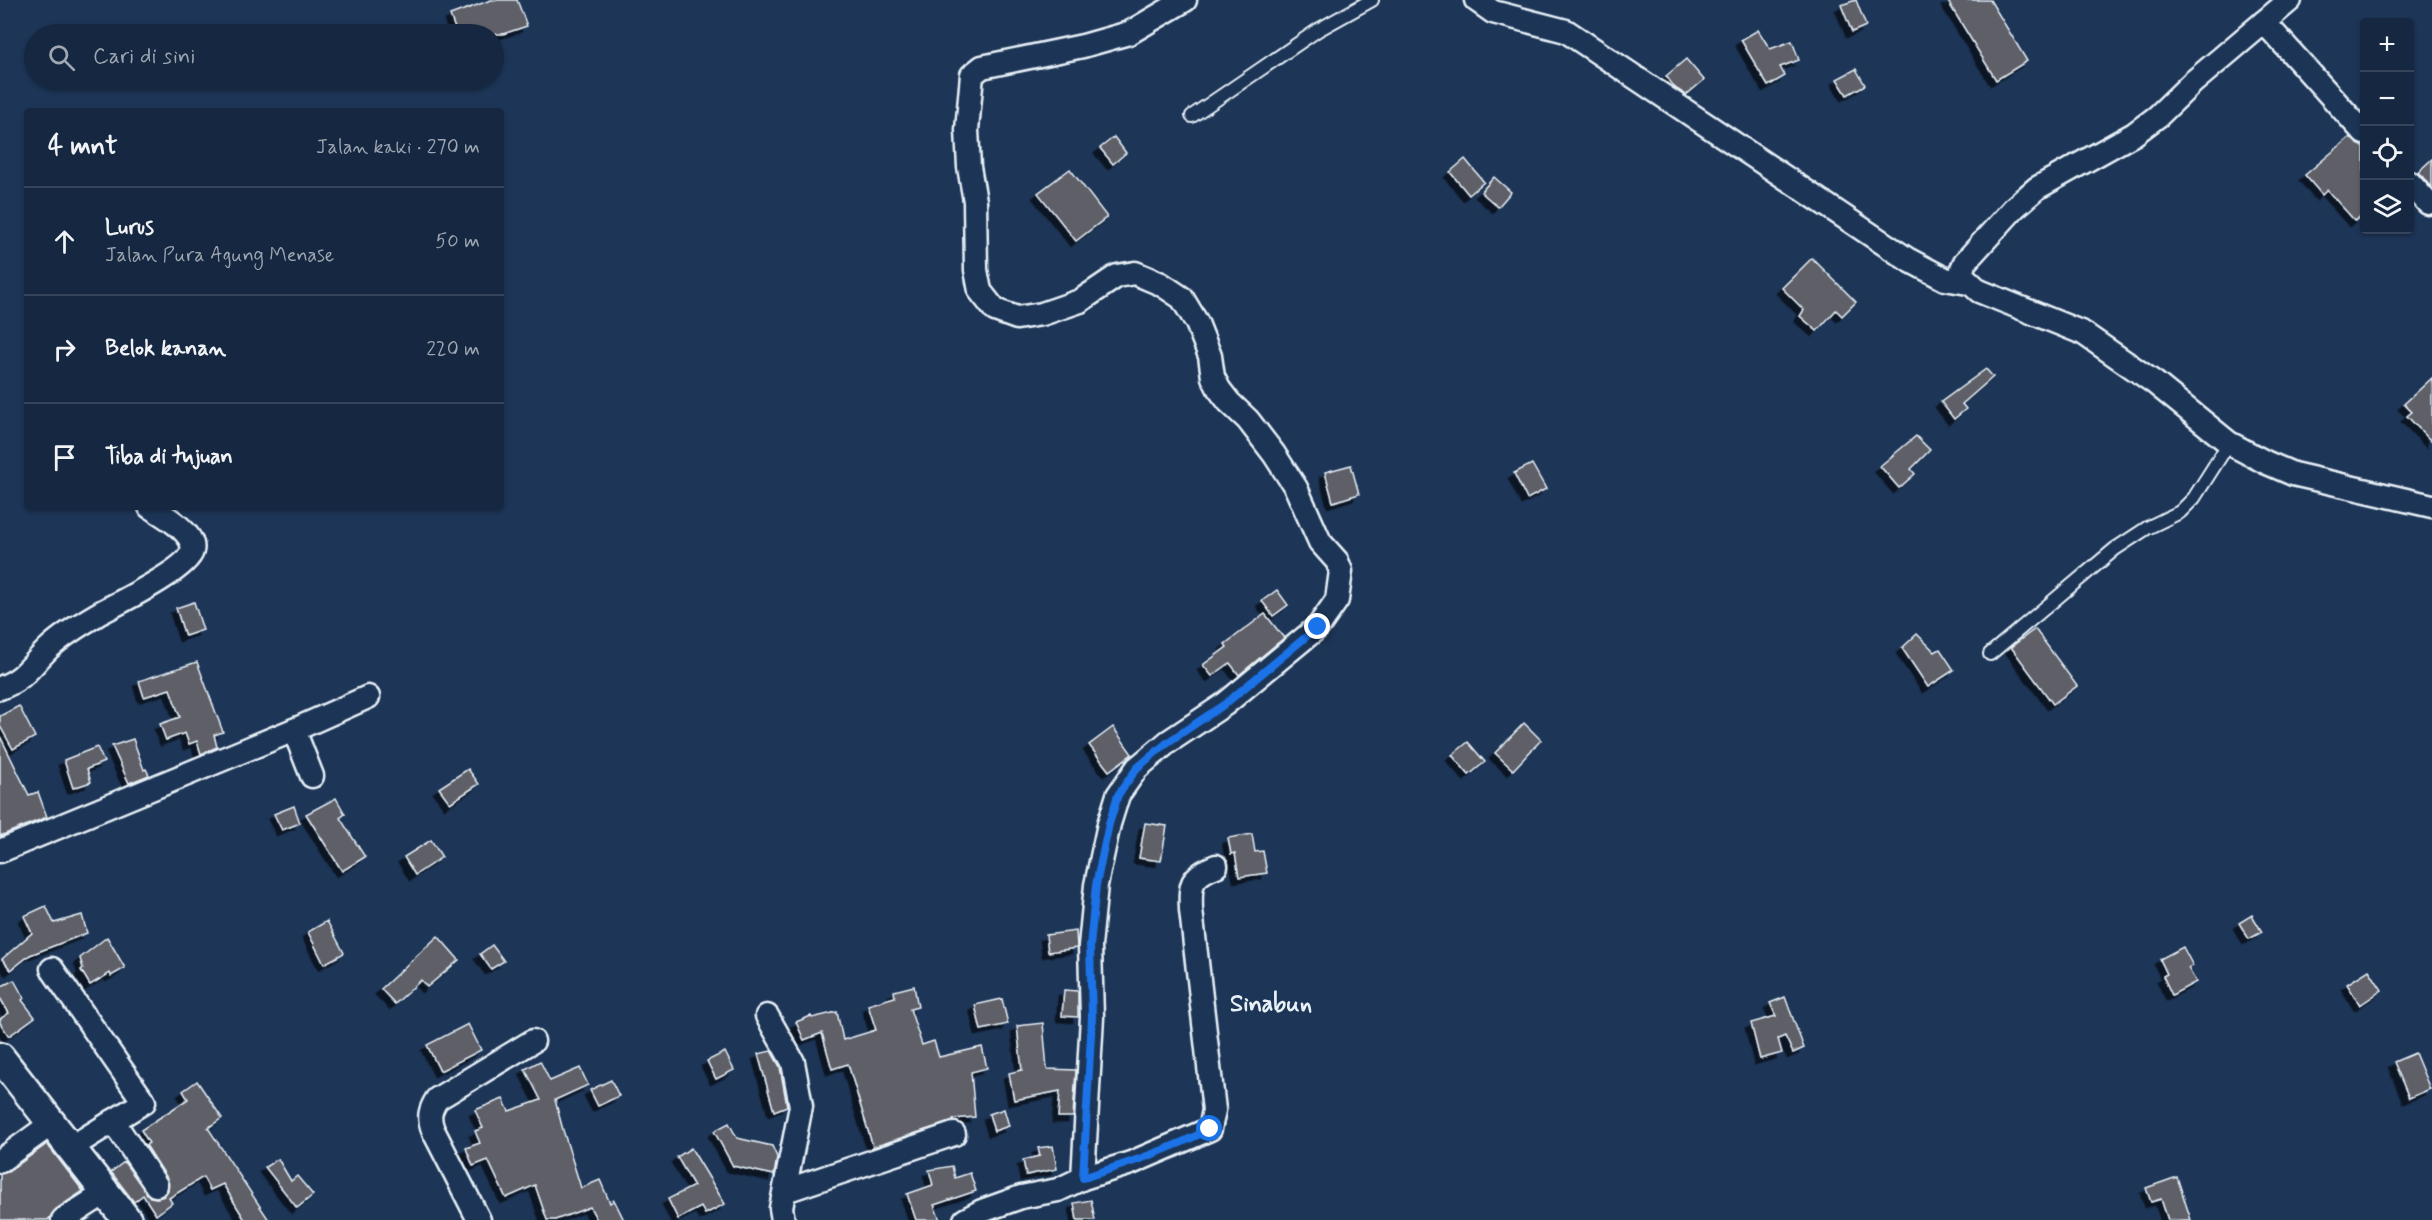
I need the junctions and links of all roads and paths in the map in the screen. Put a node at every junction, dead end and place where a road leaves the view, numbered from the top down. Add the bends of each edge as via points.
1 (1185, 0) edge
2 (1372, 0) edge
3 (1476, 0) edge
4 (2290, 0) edge
5 (2264, 22) junction
6 (1192, 116) dead end
7 (2360, 129) edge
8 (2414, 188) edge
9 (2428, 203) dead end
10 (1968, 283) junction
11 (2229, 443) junction
12 (2432, 506) edge
13 (155, 510) edge
14 (1990, 654) dead end
15 (0, 688) edge
16 (368, 697) dead end
17 (294, 730) junction
18 (312, 776) dead end
19 (0, 851) edge
20 (1216, 866) dead end
21 (52, 969) dead end
22 (767, 1016) dead end
23 (533, 1041) dead end
24 (5, 1073) edge
25 (113, 1121) junction
26 (51, 1124) junction
27 (954, 1134) dead end
28 (70, 1148) junction
29 (0, 1161) edge
30 (1083, 1178) junction
31 (156, 1185) dead end
32 (785, 1191) junction
33 (105, 1193) junction
34 (63, 1220) edge
35 (127, 1220) edge
36 (478, 1220) edge
37 (783, 1220) edge
38 (967, 1220) edge

1 - 30 street via 1129,33 982,67 972,75 968,98 969,166 980,291 995,310 1017,318 1080,301 1118,276 1135,273 1182,298 1197,323 1219,389 1274,454 1296,488 1320,542 1341,571 1337,600 1318,627 1225,704 1137,768 1118,795 1096,885 1090,946 1092,1017
2 - 6 lane via 1318,30
3 - 10 street via 1493,12 1566,31 1907,259 1945,279
4 - 5 street
5 - 7 street
5 - 10 street via 2158,116 2037,188 2014,208 1965,262 1962,270
8 - 9 street
10 - 11 street via 2083,333 2155,383
11 - 12 street via 2292,474
11 - 14 lane via 2194,498 2180,512 2115,549
13 - 15 street via 175,522 192,542 193,551 187,560 72,631 15,683
16 - 17 street
17 - 18 street
17 - 19 street
20 - 30 street via 1194,879 1190,887 1213,1123 1210,1129 1190,1140
21 - 25 street via 144,1102
22 - 32 street via 793,1062 801,1106
23 - 36 street via 437,1099 431,1110 433,1130
24 - 26 street
25 - 28 street
25 - 31 street
26 - 28 street
26 - 29 street
27 - 32 street
28 - 33 street
30 - 38 street via 1058,1190 1021,1197
32 - 37 street
33 - 34 street
33 - 35 street

